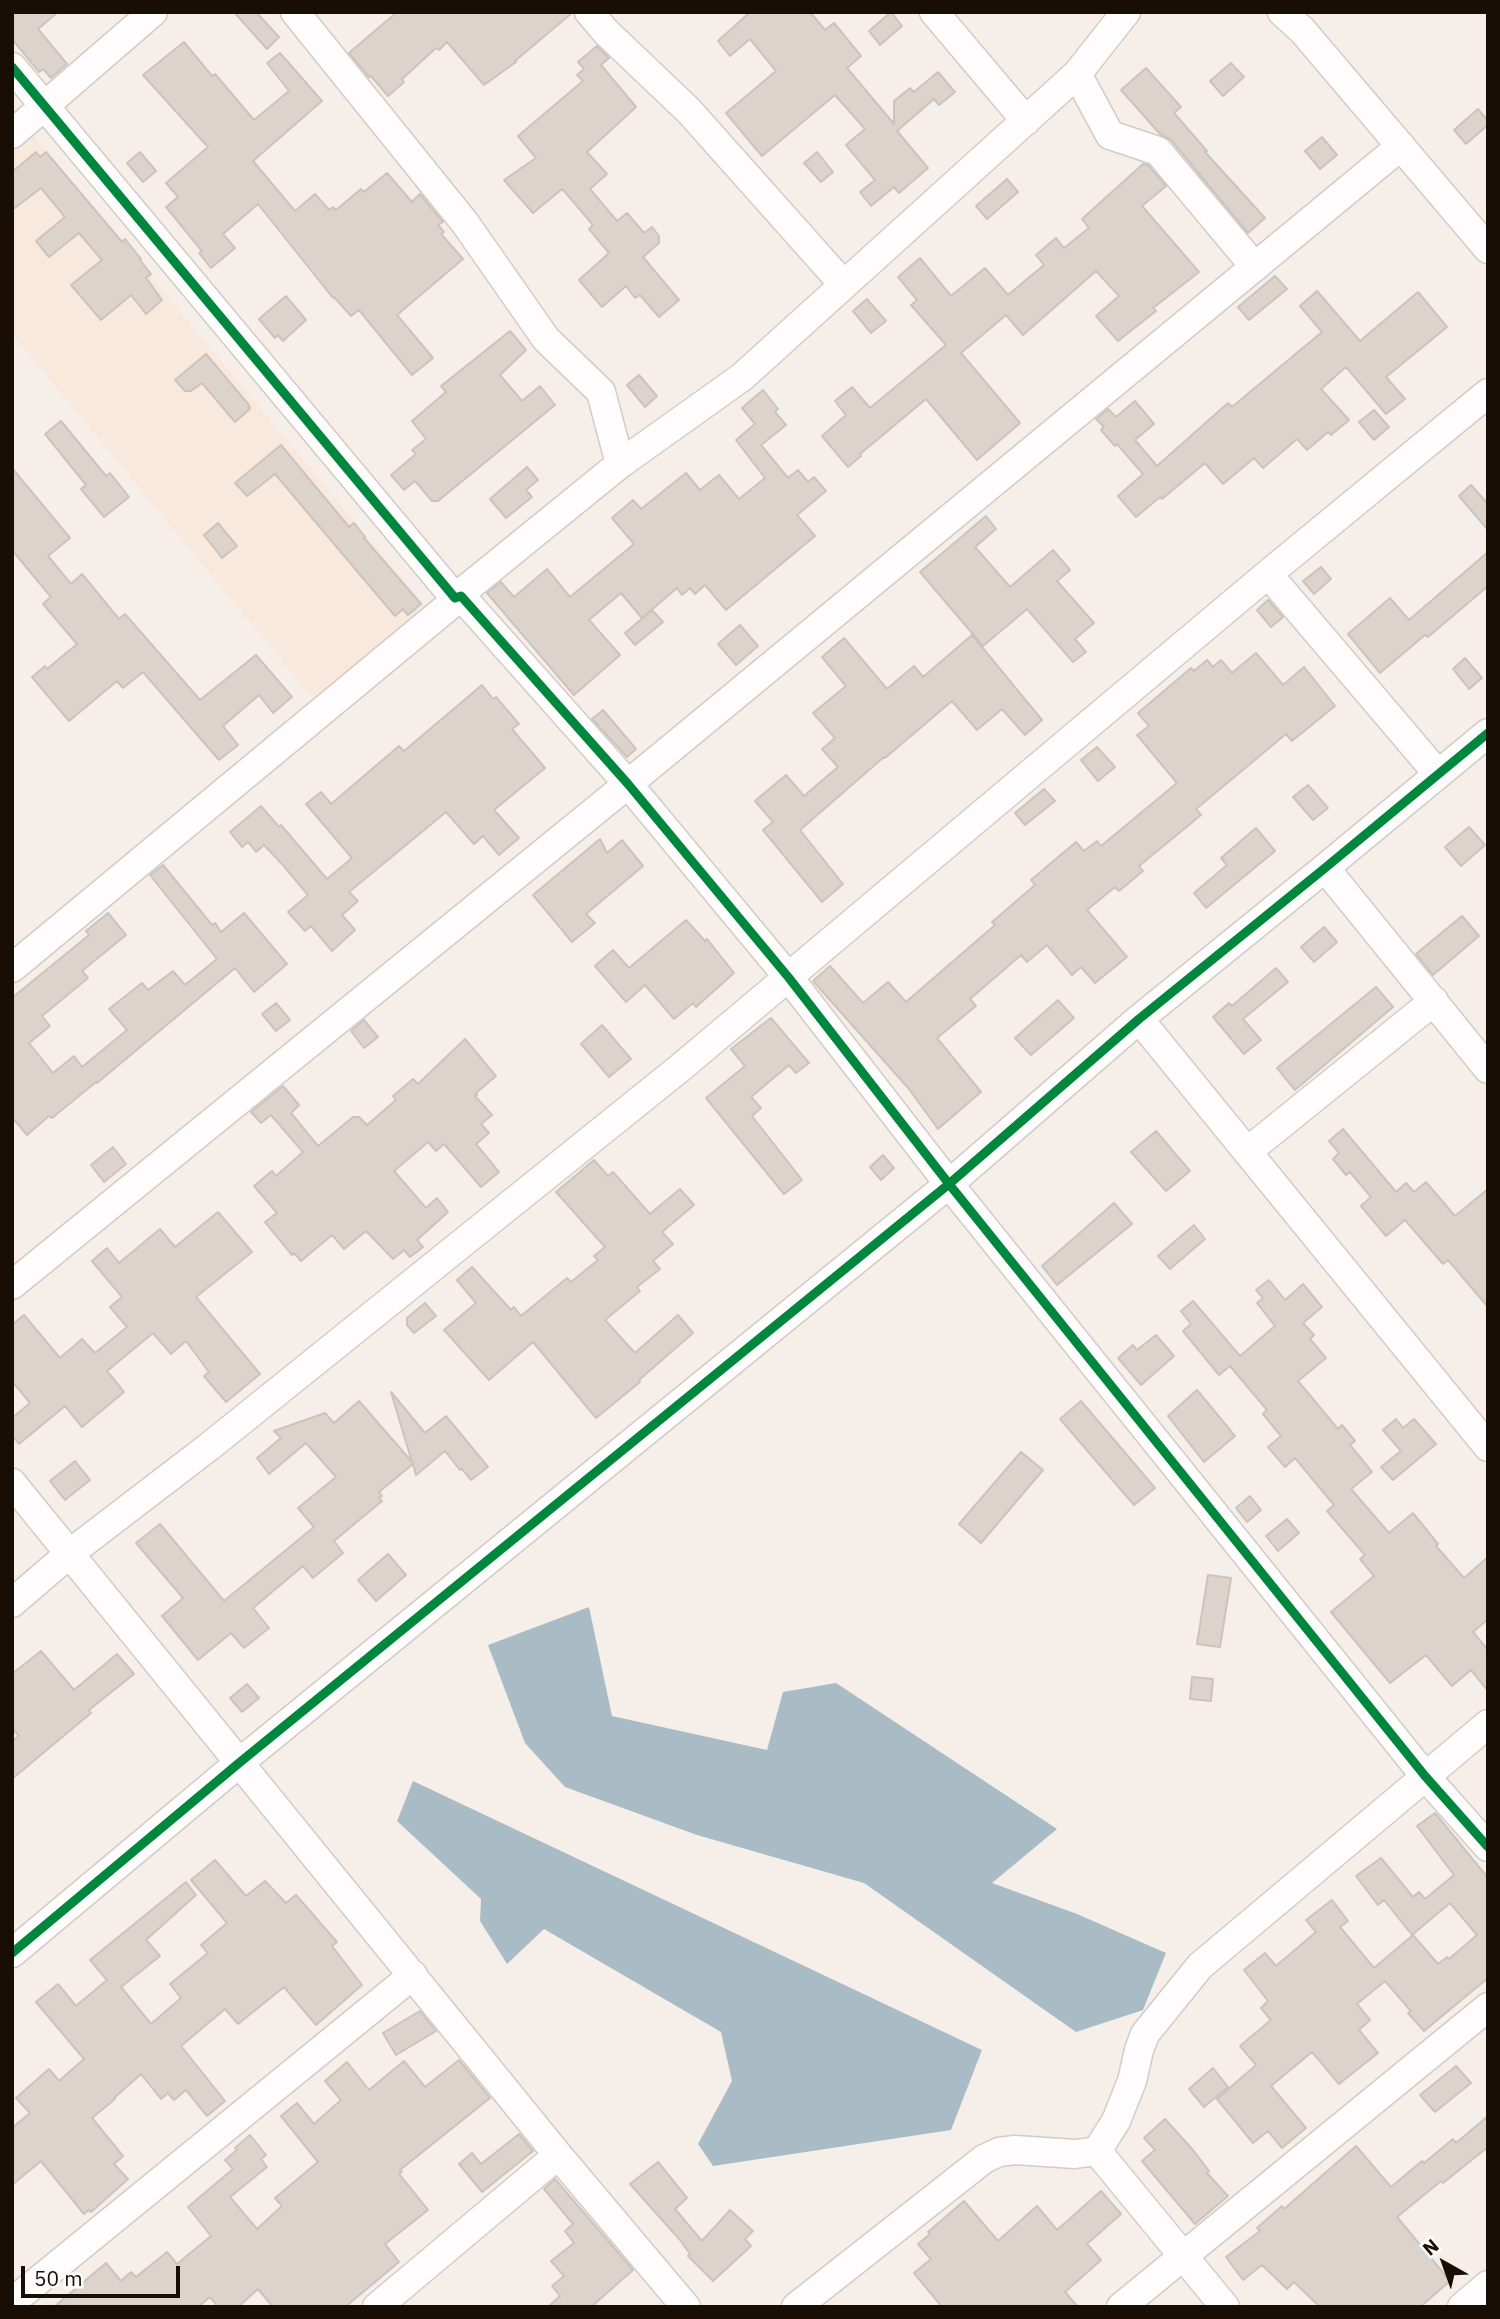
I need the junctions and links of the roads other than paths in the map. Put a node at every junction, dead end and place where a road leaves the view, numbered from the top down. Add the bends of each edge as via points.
1 (153, 12) edge
2 (295, 12) edge
3 (589, 12) edge
4 (934, 12) edge
5 (1126, 12) edge
6 (1282, 12) edge
7 (12, 67) edge
8 (1077, 74) junction
9 (44, 106) junction
10 (1026, 121) junction
11 (12, 134) edge
12 (1401, 146) junction
13 (1488, 249) edge
14 (1255, 267) junction
15 (844, 285) junction
16 (1488, 393) edge
17 (620, 464) junction
18 (1268, 574) junction
19 (458, 597) junction
20 (1488, 733) edge
21 (1438, 774) junction
22 (628, 784) junction
23 (1325, 868) junction
24 (12, 968) edge
25 (789, 978) junction
26 (1434, 1001) junction
27 (1139, 1019) junction
28 (1488, 1069) edge
29 (1248, 1151) junction
30 (949, 1184) junction
31 (12, 1285) edge
32 (1488, 1447) edge
33 (12, 1483) edge
34 (69, 1555) junction
35 (12, 1603) edge
36 (1488, 1724) edge
37 (239, 1763) junction
38 (1425, 1776) junction
39 (1488, 1847) edge
40 (12, 1953) edge
41 (413, 1975) junction
42 (1488, 2007) edge
43 (1097, 2151) junction
44 (558, 2155) junction
45 (1184, 2256) junction
46 (1488, 2286) edge
47 (12, 2302) edge
48 (377, 2307) edge
49 (686, 2307) edge
50 (796, 2307) edge
51 (1121, 2307) edge
52 (1225, 2307) edge
53 (1462, 2307) edge

1 - 9 street
2 - 17 street via 465,223 546,339 601,393
3 - 15 street via 689,111
4 - 10 street
5 - 8 street
6 - 12 street
7 - 9 street
8 - 10 street
8 - 14 street via 1110,135 1158,151
9 - 11 street
9 - 19 street
10 - 15 street
12 - 13 street
12 - 14 street
14 - 22 street
15 - 17 street via 742,377
16 - 18 street
17 - 19 street
18 - 21 street
18 - 25 street
19 - 22 street
19 - 24 street
20 - 21 street
21 - 23 street
22 - 25 street
22 - 31 street
23 - 26 street
23 - 27 street
25 - 30 street
25 - 34 street
26 - 28 street
26 - 29 street
27 - 29 street
27 - 30 street
29 - 32 street
30 - 37 street
30 - 38 street
33 - 34 street
34 - 35 street
34 - 37 street
36 - 38 street
37 - 40 street
37 - 41 street
38 - 39 street
38 - 43 street via 1200,1966 1145,2034 1116,2121
41 - 44 street
41 - 47 street
42 - 45 street
43 - 45 street
43 - 50 street via 999,2152
44 - 48 street
44 - 49 street
45 - 51 street
45 - 52 street
46 - 53 street

